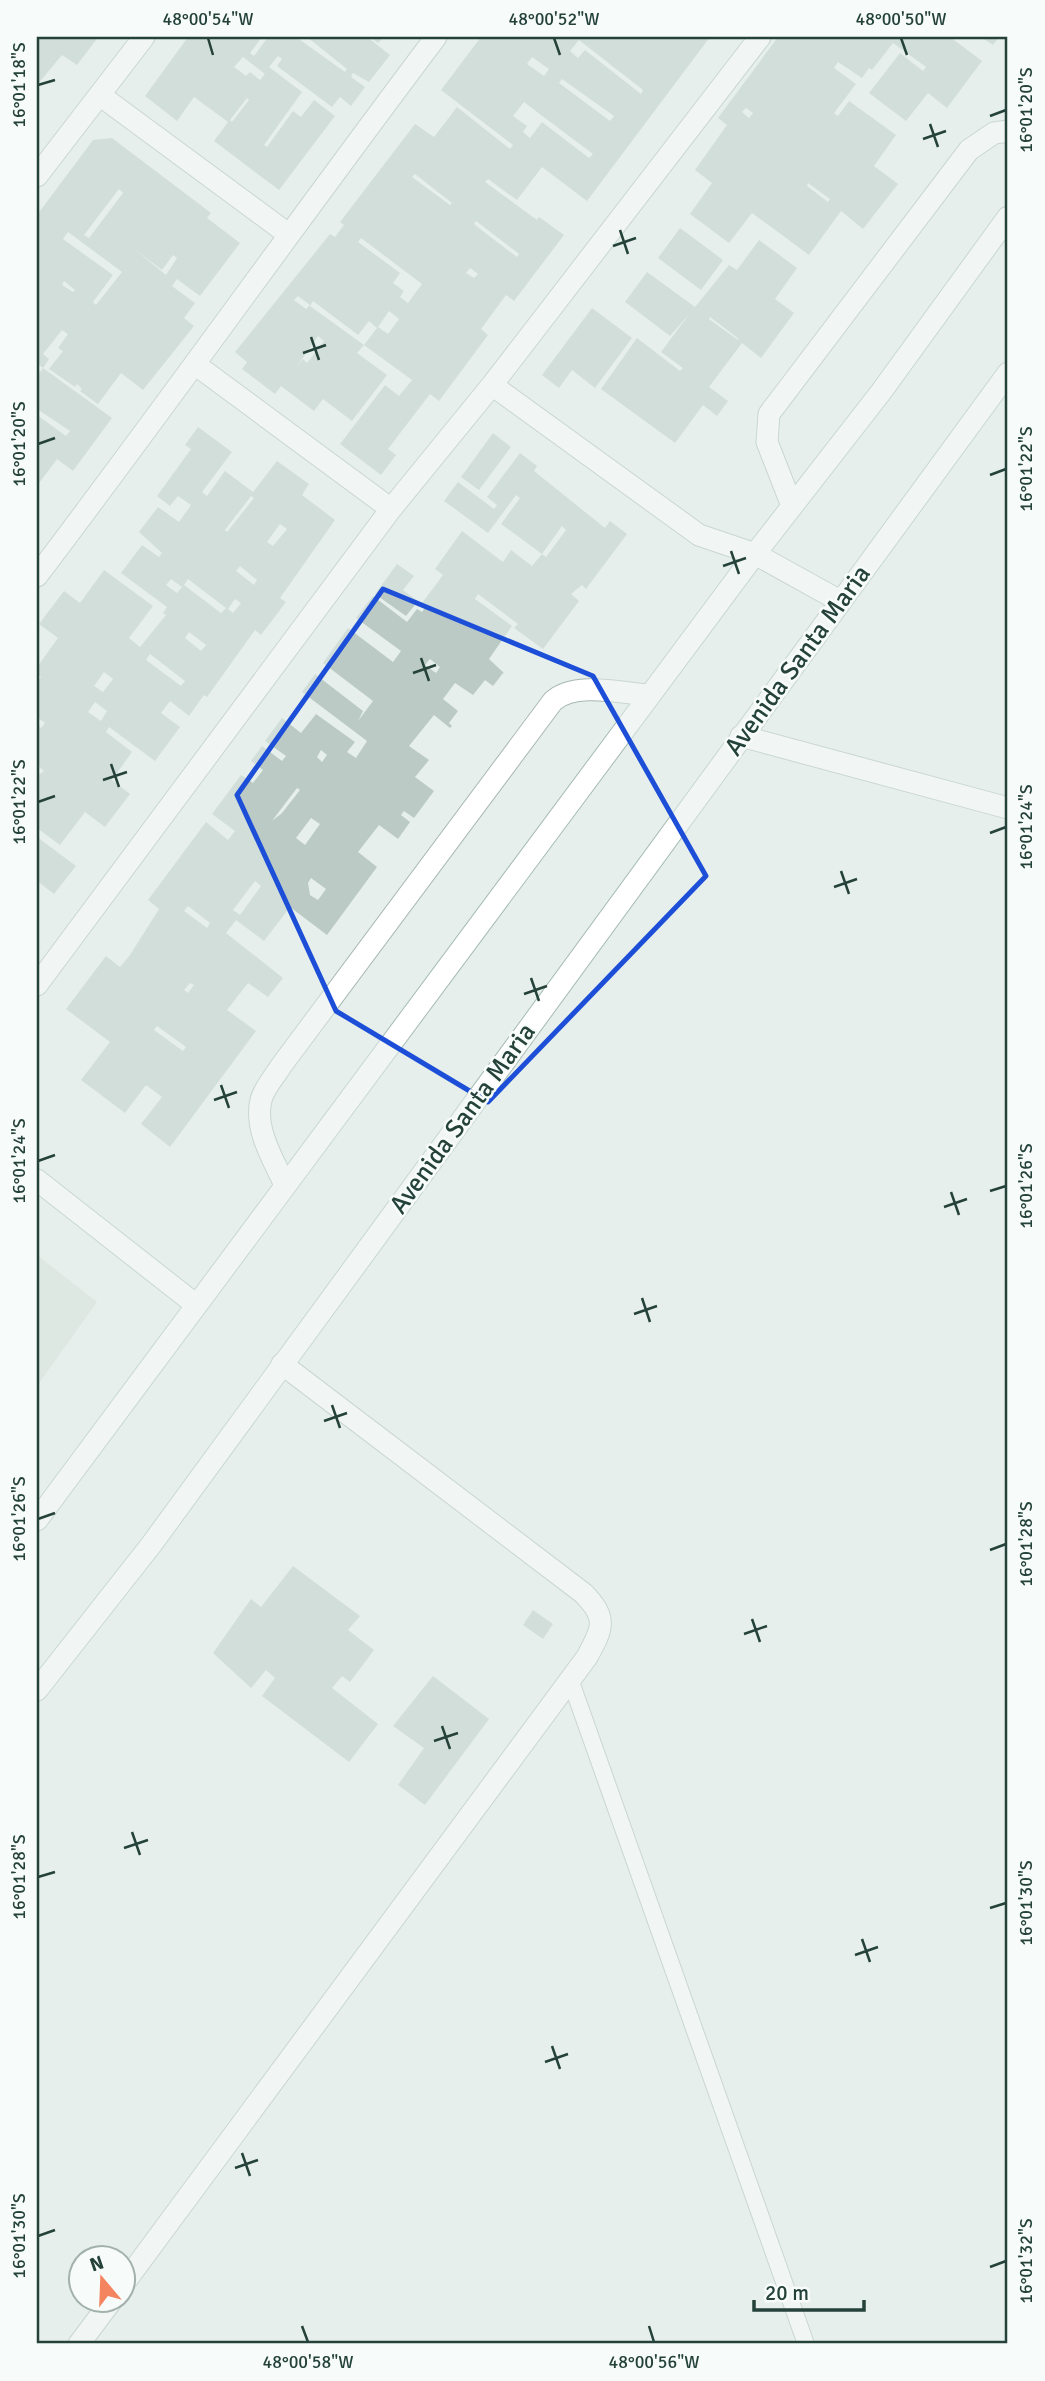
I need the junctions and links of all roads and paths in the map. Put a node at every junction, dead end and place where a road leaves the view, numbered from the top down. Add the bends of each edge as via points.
1 (144, 37) edge
2 (436, 37) edge
3 (760, 37) edge
4 (101, 96) junction
5 (1008, 131) edge
6 (37, 176) edge
7 (1008, 216) edge
8 (288, 234) junction
9 (197, 365) junction
10 (1008, 373) edge
11 (492, 385) junction
12 (792, 506) junction
13 (391, 509) junction
14 (755, 554) junction
15 (37, 576) edge
16 (839, 601) junction
17 (649, 695) junction
18 (741, 736) junction
19 (1008, 808) edge
20 (37, 985) edge
21 (37, 1180) edge
22 (285, 1185) junction
23 (195, 1304) junction
24 (282, 1364) junction
25 (37, 1520) edge
26 (570, 1679) junction
27 (37, 1690) edge
28 (136, 2267) edge
29 (101, 2314) edge
30 (79, 2344) edge
31 (806, 2344) edge

1 - 4 street
2 - 8 street
3 - 11 street
4 - 6 street
4 - 8 street
5 - 12 street via 994,133 969,150 769,414 767,442
7 - 12 street
8 - 9 street
9 - 13 street
9 - 15 street
10 - 16 street, Avenida Santa Maria
11 - 13 street
11 - 14 street via 699,535
12 - 14 street
13 - 20 street
14 - 16 street
14 - 17 street
16 - 18 street, Avenida Santa Maria
17 - 22 street
17 - 22 street via 576,690 553,701 281,1066 261,1098 260,1120
18 - 19 street
18 - 24 street, Avenida Santa Maria
21 - 23 street
22 - 23 street
23 - 25 street
24 - 26 street via 598,1608 600,1634
24 - 27 street, Avenida Santa Maria via 151,1545
26 - 28 street
26 - 31 lane
29 - 30 street

